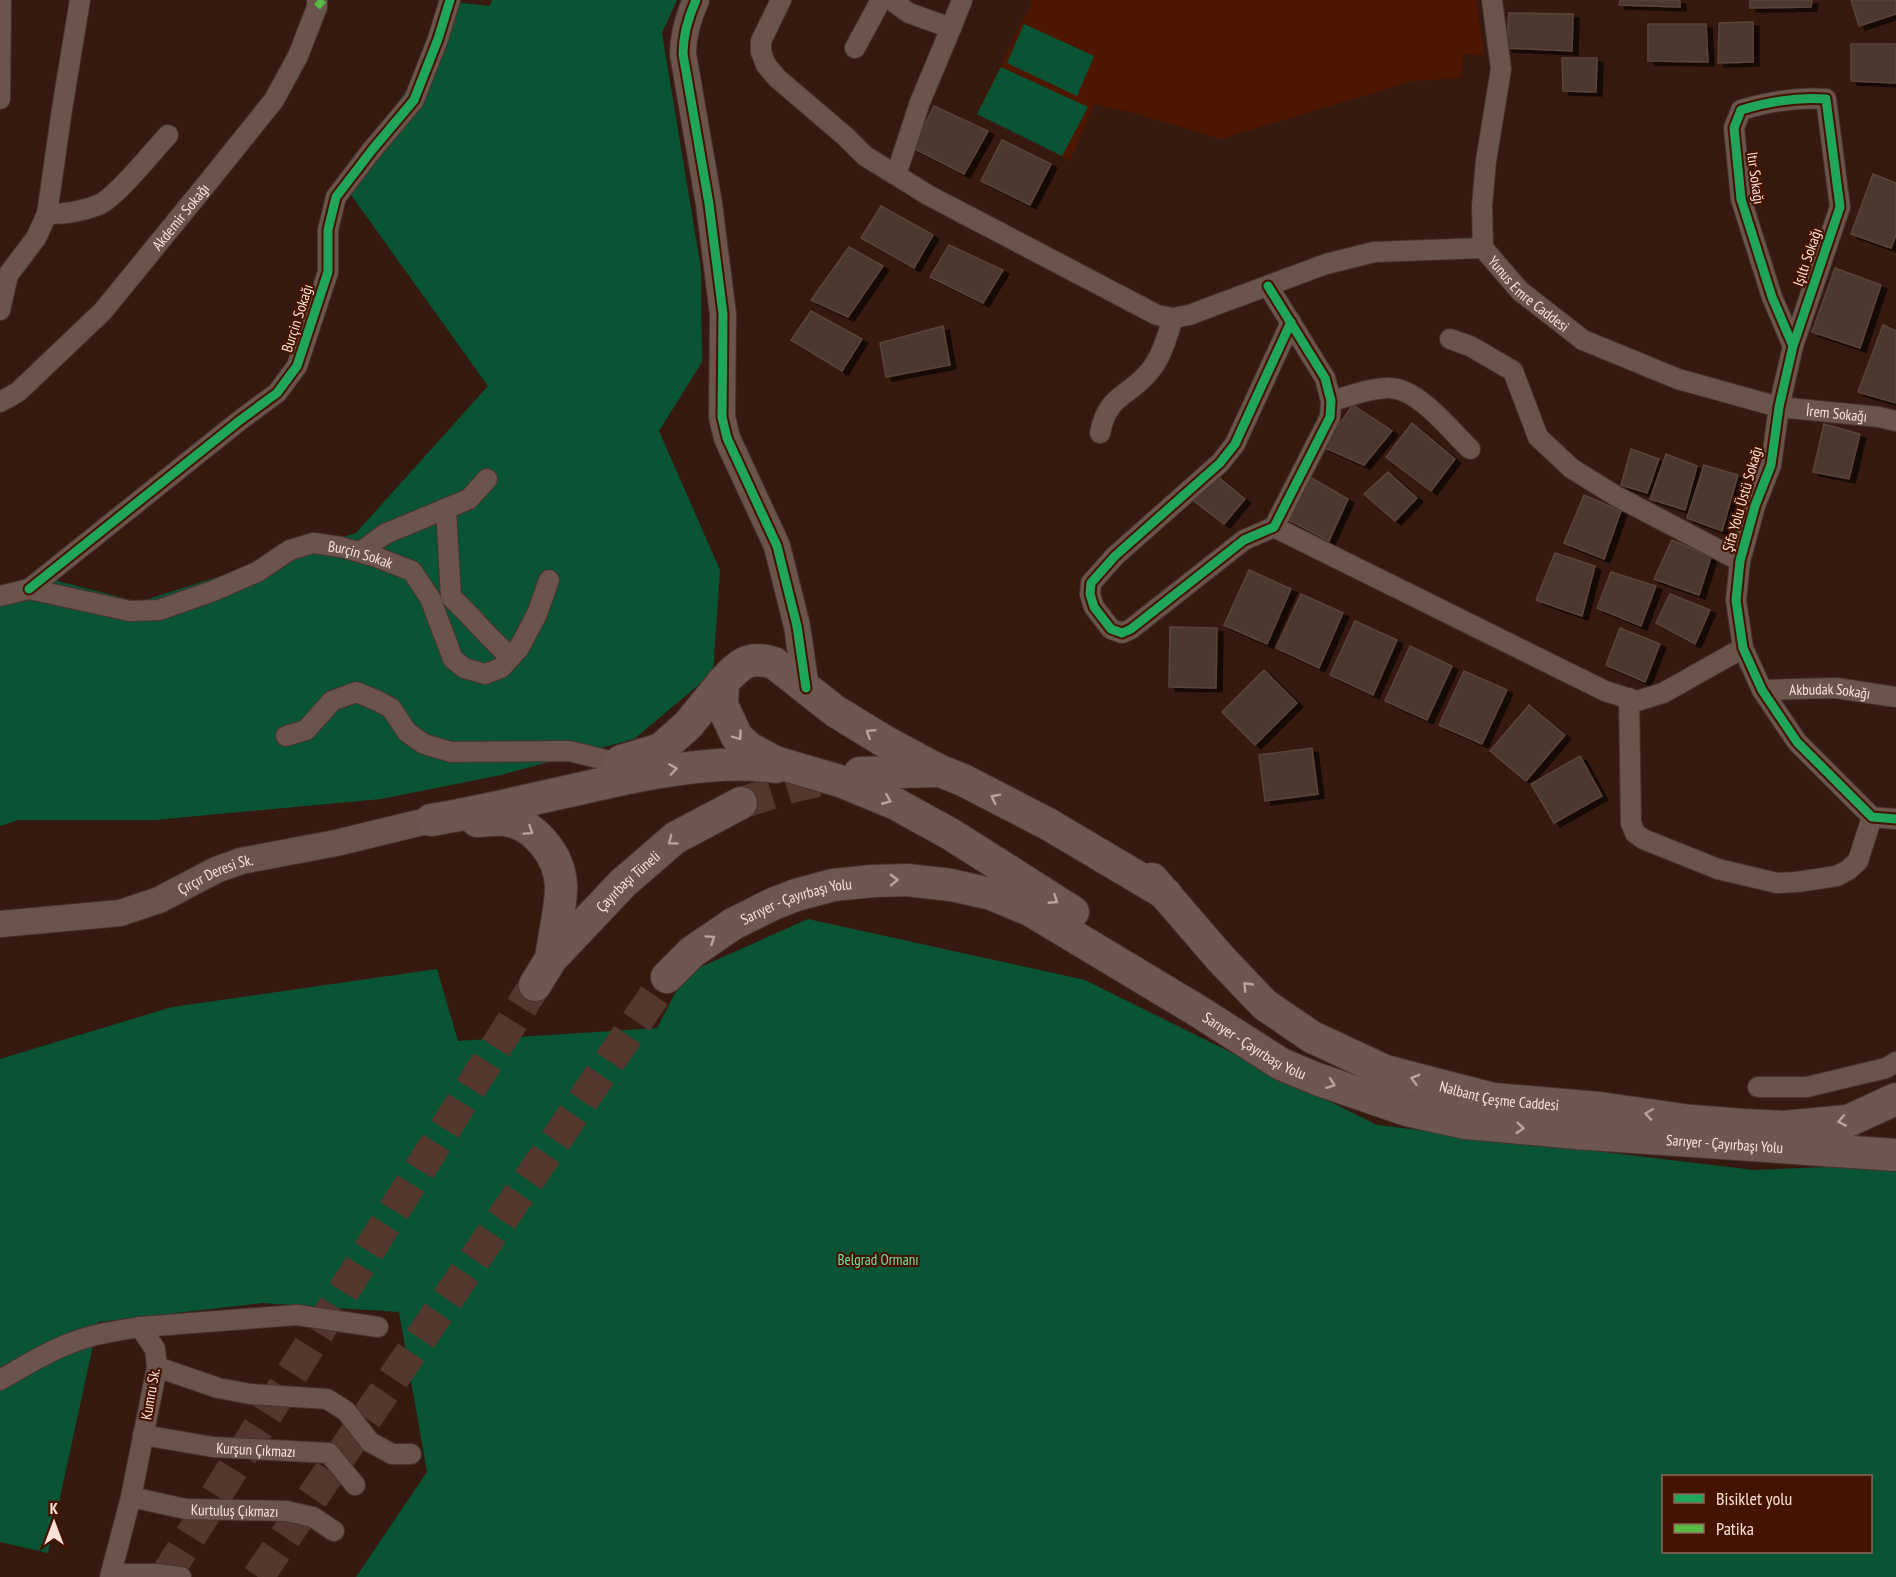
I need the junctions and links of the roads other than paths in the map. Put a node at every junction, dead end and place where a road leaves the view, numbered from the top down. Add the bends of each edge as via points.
1 (1, 0) edge
2 (80, 0) edge
3 (317, 0) edge
4 (450, 0) edge
5 (696, 0) edge
6 (781, 0) edge
7 (881, 0) edge
8 (891, 0) edge
9 (962, 0) edge
10 (1492, 0) edge
11 (951, 28) junction
12 (855, 48) dead end
13 (0, 99) edge
14 (1828, 115) joint
15 (168, 135) dead end
16 (896, 175) junction
17 (47, 214) junction
18 (1483, 248) junction
19 (1268, 285) junction
20 (0, 310) edge
21 (1173, 318) junction
22 (1291, 322) junction
23 (1450, 339) dead end
24 (1793, 346) junction
25 (1331, 401) junction
26 (0, 402) edge
27 (1779, 407) junction
28 (1896, 421) edge
29 (1100, 433) dead end
30 (1470, 449) dead end
31 (487, 479) dead end
32 (446, 509) junction
33 (1274, 527) junction
34 (360, 552) junction
35 (1740, 561) junction
36 (549, 580) dead end
37 (29, 589) junction
38 (0, 597) edge
39 (1743, 648) junction
40 (511, 657) junction
41 (723, 682) junction
42 (806, 688) junction
43 (1762, 690) junction
44 (1896, 697) edge
45 (1629, 698) junction
46 (286, 736) dead end
47 (614, 762) junction
48 (940, 771) junction
49 (812, 772) junction
50 (860, 773) tunnel mouth
51 (741, 803) tunnel mouth
52 (1872, 817) junction
53 (1896, 819) edge
54 (431, 820) junction
55 (0, 924) edge
56 (667, 977) tunnel mouth
57 (1198, 1011) junction
58 (1896, 1062) edge
59 (1758, 1087) dead end
60 (1896, 1099) edge
61 (1896, 1155) edge
62 (140, 1327) junction
63 (378, 1327) dead end
64 (157, 1367) junction
65 (0, 1380) edge
66 (143, 1435) junction
67 (411, 1454) dead end
68 (355, 1485) dead end
69 (131, 1497) junction
70 (334, 1531) dead end
71 (111, 1575) edge
72 (181, 1577) edge

1 - 13 street
2 - 17 street
3 - 26 street, Akdemir Sokağı via 298,56 274,100 104,311 18,392
4 - 37 street, Burçin Sokağı via 414,100 336,197 328,230 328,272 297,366 277,393
5 - 42 street via 683,36 683,54 723,314 722,417 727,438 777,546 797,626
6 - 16 street via 761,41 766,65 865,156
7 - 12 street
8 - 11 street via 909,13
9 - 11 street
10 - 18 street, Yunus Emre Caddesi via 1501,69 1486,161
11 - 16 street via 920,102
14 - 24 street, Işıltı Sokağı via 1840,207
14 - 24 street, Itır Sokağı via 1826,99 1766,102 1741,110 1734,128 1742,199 1772,297
15 - 17 street via 101,204 72,214
16 - 21 street via 1157,315
17 - 20 street via 36,238 8,274
18 - 19 street via 1374,252
18 - 27 street, Yunus Emre Caddesi via 1520,291 1583,340 1678,379
19 - 21 street
19 - 22 street
21 - 29 street via 1150,372 1118,397 1102,419
22 - 25 street via 1325,378
22 - 33 street via 1235,444 1220,463 1115,556 1091,583 1094,607 1111,629 1122,633 1131,629 1244,540
23 - 35 street via 1514,371 1538,436 1571,468
24 - 27 street, Işıltı Sokağı
25 - 30 street via 1390,388 1403,392 1423,403
25 - 33 street via 1330,417
27 - 28 street, İrem Sokağı
27 - 35 street, Şifa Yolu Üstü Sokağı via 1771,465
31 - 32 street via 469,499
32 - 34 street via 386,534
32 - 40 street via 452,597
33 - 45 street via 1605,691
34 - 37 street, Burçin Sokak via 313,543 290,550 257,572 159,610 130,610
34 - 40 street, Burçin Sokak via 412,571 430,598 453,658 464,668 484,674 501,668
35 - 39 street, Şifa Yolu Üstü Sokağı via 1736,600
36 - 40 street, Burçin Sokak via 537,614
37 - 38 street, Burçin Sokak
39 - 43 street, Şifa Yolu Üstü Sokağı
39 - 45 street via 1664,693 1637,701
41 - 42 main road, Nalbant Çeşme Caddesi via 749,660 763,660 774,663
41 - 47 main road, Nalbant Çeşme Caddesi via 704,708 661,749
41 -> 49 main road via 722,705 737,736 748,748 775,762
48 -> 42 main road, Nalbant Çeşme Caddesi via 835,711
43 - 44 street, Akbudak Sokağı via 1836,688
43 - 52 street, Şifa Yolu Üstü Sokağı via 1797,742
45 - 52 street via 1631,823 1643,839 1718,869 1777,883 1797,882 1837,876 1848,870 1858,861
46 - 47 street via 306,730 332,701 356,693 391,708 407,732 424,744 451,752 569,751
47 - 54 main road, Nalbant Çeşme Caddesi via 489,796
48 - 50 main road
60 -> 48 main road, Nalbant Çeşme Caddesi via 1848,1121 1763,1126 1493,1099 1385,1071 1312,1037 1265,1005 1166,894 1048,824
54 -> 49 main road via 671,769 763,765
49 -> 57 main road via 896,804 952,835 1151,965
51 - 54 main road, Çayırbaşı Tüneli via 675,838 623,883 543,972 561,885 558,866 546,845 531,830 506,820
52 - 53 street
54 - 55 street, Çırçır Deresi Sk. via 241,861 159,900 120,912
56 -> 57 main road, Sarıyer - Çayırbaşı Yolu via 692,952 772,904 833,885 907,880 991,894 1030,910
57 -> 61 main road, Sarıyer - Çayırbaşı Yolu via 1281,1064 1407,1110 1466,1123
58 - 59 street via 1886,1068 1807,1087
62 - 63 street via 297,1315
62 - 64 street, Kumru Sk. via 154,1349
62 - 65 street via 71,1342
64 - 66 street, Kumru Sk.
64 - 67 street via 218,1388 327,1399 346,1411 370,1442 392,1454
66 - 68 street, Kurşun Çıkmazı via 213,1448 329,1453
66 - 69 street, Kumru Sk.
69 - 70 street, Kurtuluş Çıkmazı via 186,1509 286,1511 313,1516
69 - 71 street, Kumru Sk.
71 - 72 street

